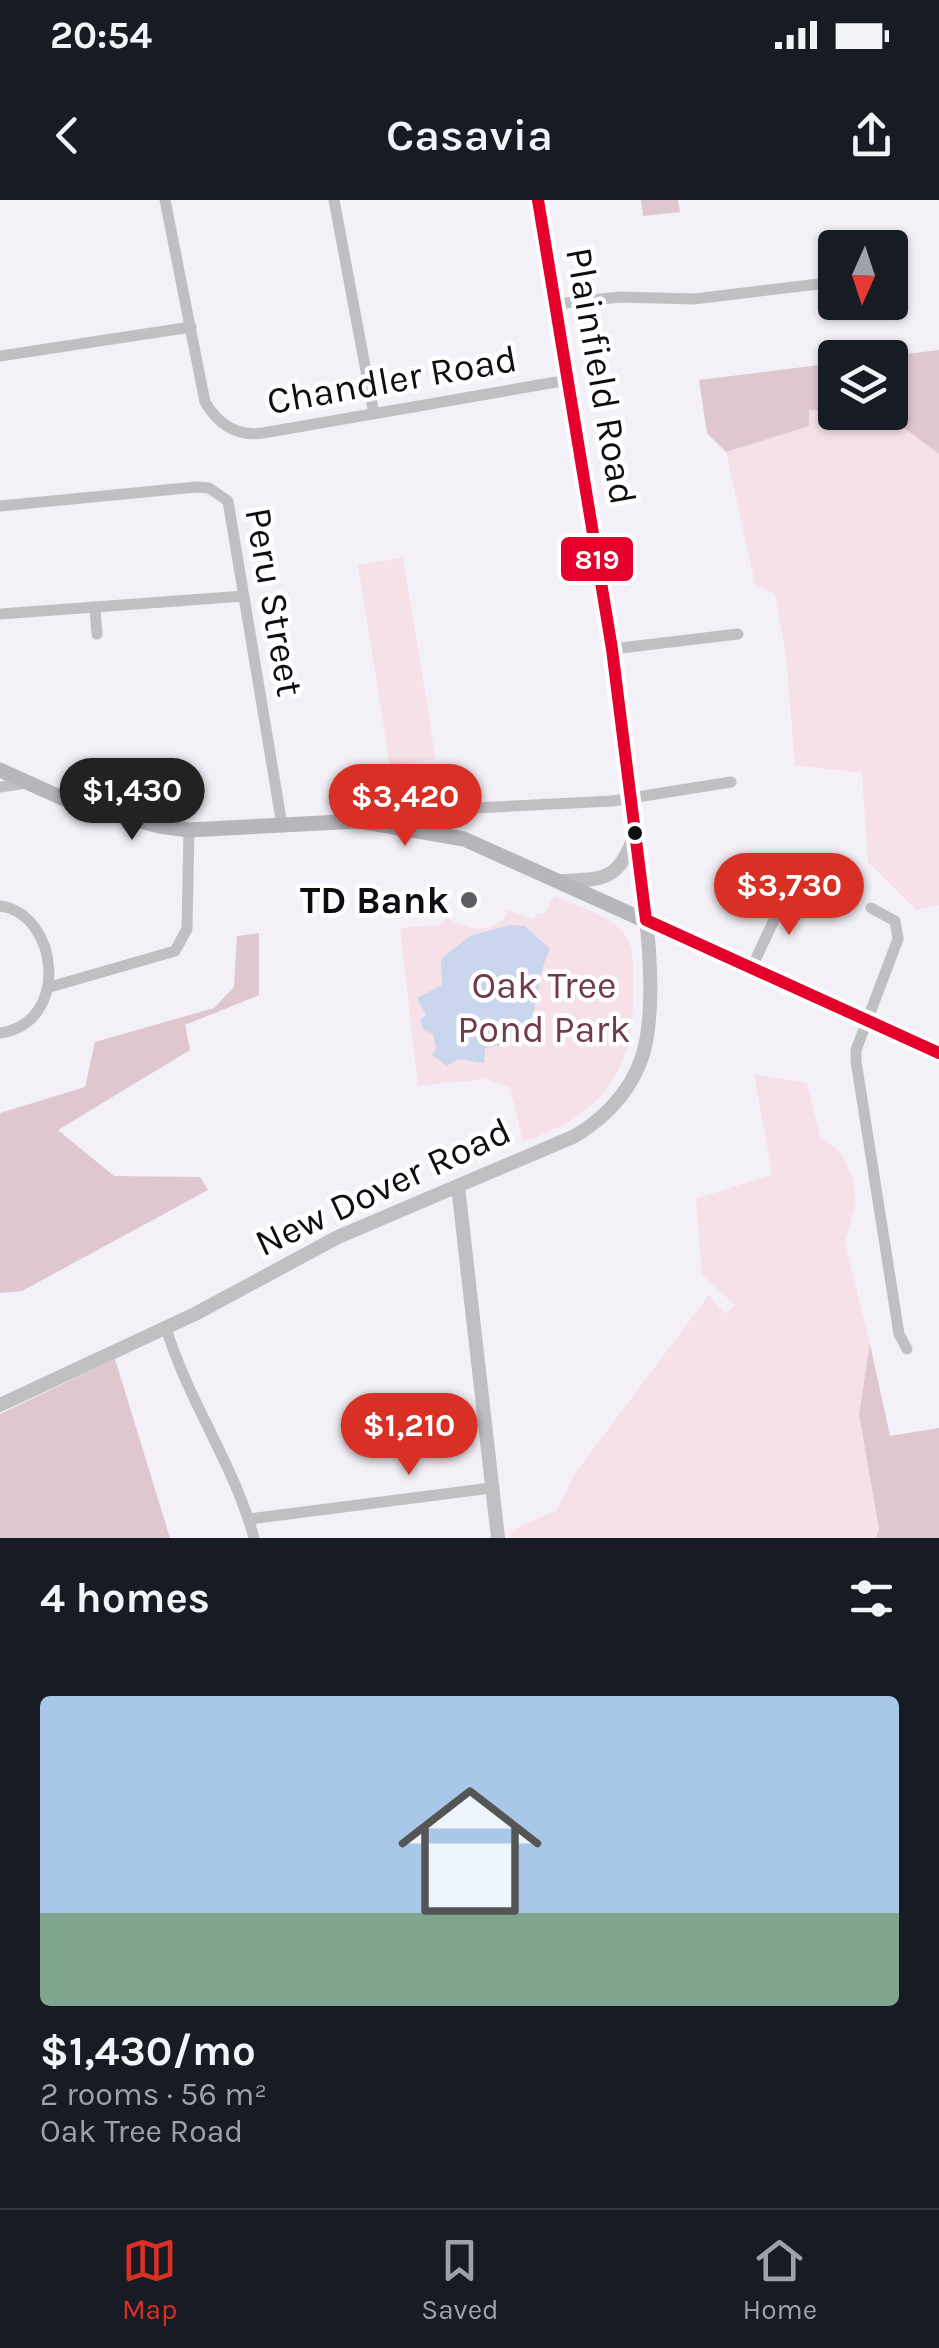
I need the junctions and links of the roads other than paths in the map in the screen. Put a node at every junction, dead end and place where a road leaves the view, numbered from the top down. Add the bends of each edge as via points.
1 (165, 200) edge
2 (334, 200) edge
3 (538, 200) edge
4 (818, 284) edge
5 (556, 304) junction
6 (191, 327) junction
7 (0, 356) edge
8 (568, 380) junction
9 (374, 414) junction
10 (0, 506) edge
11 (244, 596) junction
12 (95, 608) junction
13 (0, 614) edge
14 (97, 634) dead end
15 (738, 634) dead end
16 (612, 649) junction
17 (0, 770) edge
18 (731, 782) dead end
19 (26, 783) junction
20 (0, 788) edge
21 (630, 798) junction
22 (359, 821) junction
23 (282, 826) junction
24 (189, 830) junction
25 (634, 835) junction
26 (563, 881) junction
27 (819, 888) dead end
28 (0, 906) edge
29 (871, 908) dead end
30 (646, 920) junction
31 (751, 969) junction
32 (50, 987) junction
33 (866, 1021) junction
34 (0, 1033) edge
35 (939, 1053) edge
36 (458, 1186) junction
37 (166, 1328) junction
38 (907, 1349) dead end
39 (0, 1405) edge
40 (491, 1488) junction
41 (248, 1520) junction
42 (254, 1538) edge
43 (498, 1538) edge

1 - 6 street, Chandler Road
2 - 9 street
3 - 5 street, Plainfield Road
4 - 5 street via 694,299
5 - 8 street, Plainfield Road
6 - 7 street
6 - 9 street, Chandler Road via 204,402 236,432 263,434
8 - 9 street, Chandler Road
8 - 16 street, Plainfield Road
10 - 11 street, Peru Street via 210,488 228,500
11 - 12 street
11 - 23 street, Peru Street
12 - 13 street
12 - 14 street
15 - 16 street
16 - 21 street, Plainfield Road
17 - 19 main road
18 - 21 street
19 - 20 street
19 - 24 main road via 122,818
21 - 22 street via 394,812
21 - 25 street, Plainfield Road
22 - 23 main road
22 - 26 main road via 464,839
23 - 24 main road
24 - 32 street via 187,929 175,951
25 - 26 street via 620,869
25 - 30 street, Plainfield Road
26 - 30 main road
27 - 31 street via 789,888
28 - 32 street via 34,924
29 - 33 street via 895,922 898,939
30 - 31 main road
30 - 36 street, New Dover Road via 646,1041 626,1090 575,1136
31 - 33 main road
32 - 34 street via 30,1022
33 - 35 main road
33 - 38 street via 856,1050 858,1080 898,1334
36 - 37 street, New Dover Road via 338,1238
36 - 40 street
37 - 39 street, New Dover Road
37 - 41 street via 182,1381 223,1451
40 - 41 street
40 - 43 street
41 - 42 street

